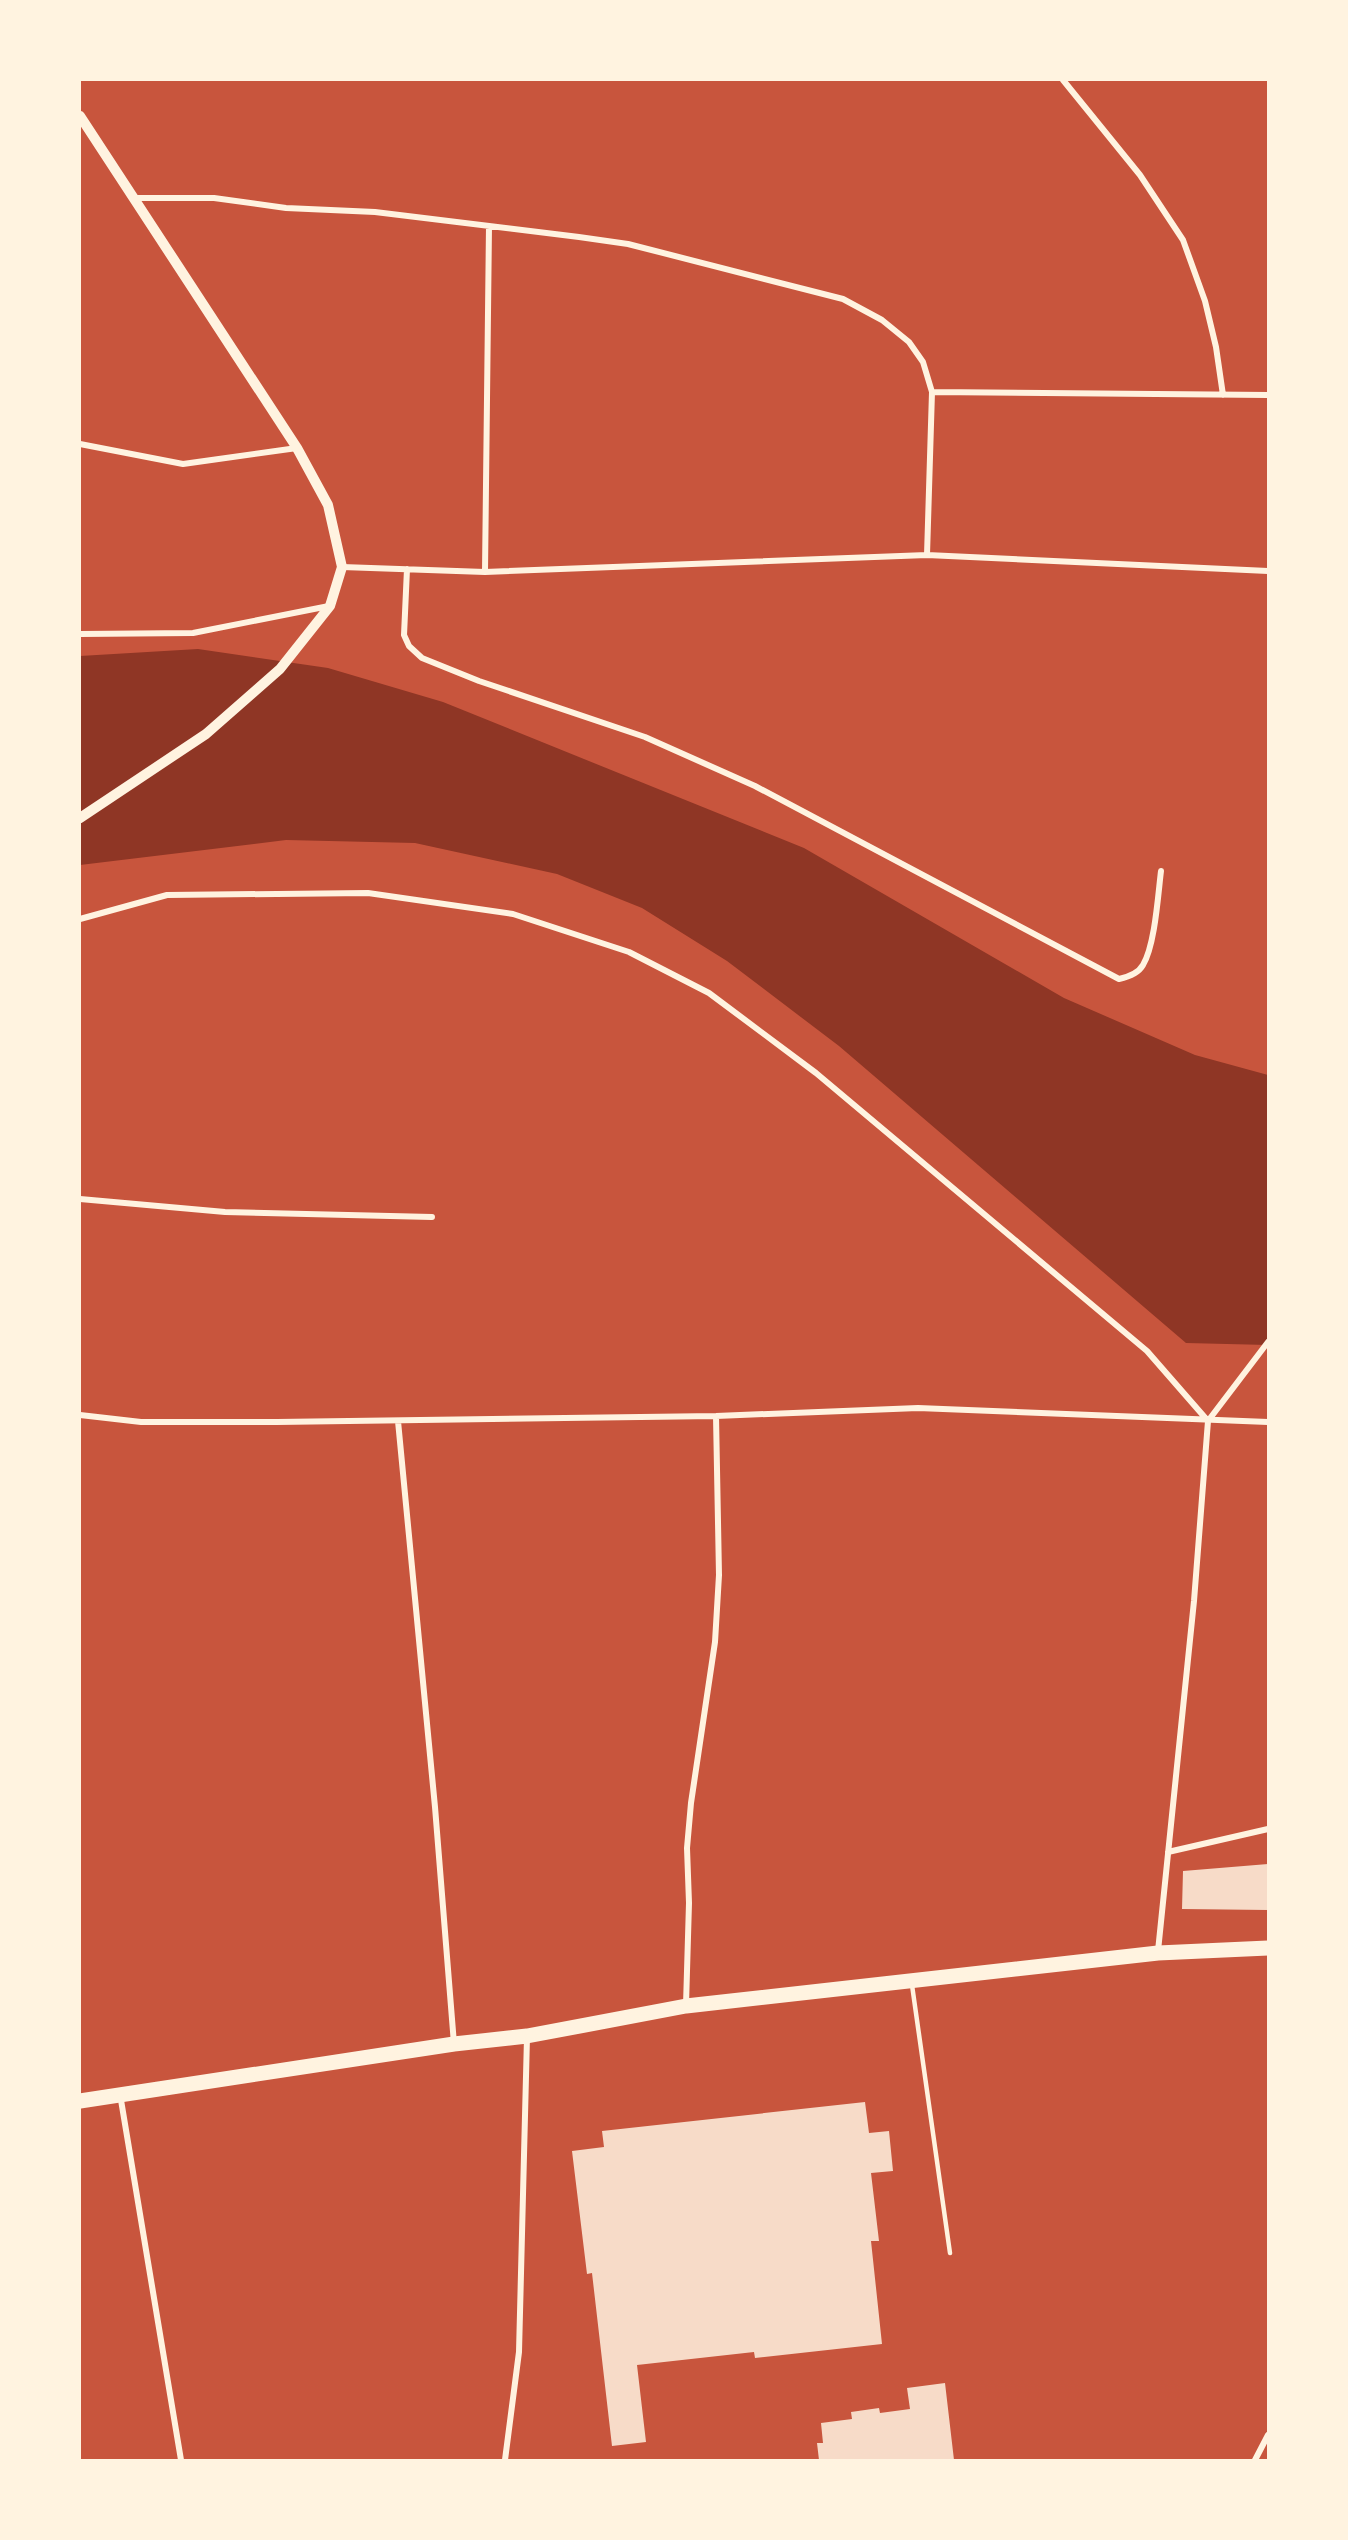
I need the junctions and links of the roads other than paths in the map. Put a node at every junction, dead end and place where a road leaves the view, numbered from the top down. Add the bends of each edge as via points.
1 (1063, 80) edge
2 (80, 116) edge
3 (133, 198) junction
4 (489, 226) junction
5 (932, 392) junction
6 (1223, 395) junction
7 (1269, 395) edge
8 (80, 444) edge
9 (297, 448) junction
10 (927, 555) junction
11 (342, 567) junction
12 (407, 569) junction
13 (1269, 571) edge
14 (485, 572) junction
15 (330, 606) junction
16 (80, 634) edge
17 (80, 818) edge
18 (1161, 871) dead end
19 (80, 919) edge
20 (80, 1199) edge
21 (432, 1217) dead end
22 (1269, 1342) edge
23 (80, 1415) edge
24 (716, 1416) junction
25 (398, 1421) junction
26 (1208, 1421) junction
27 (1269, 1422) edge
28 (1269, 1829) edge
29 (1168, 1851) junction
30 (1269, 1948) edge
31 (1158, 1953) junction
32 (911, 1979) junction
33 (686, 2006) junction
34 (527, 2036) junction
35 (454, 2044) junction
36 (120, 2094) junction
37 (80, 2101) edge
38 (950, 2253) dead end
39 (1269, 2435) edge
40 (181, 2460) edge
41 (504, 2460) edge
42 (1255, 2460) edge

1 - 6 street via 1140,175 1183,240 1205,301
2 - 3 street
3 - 4 street via 214,198
3 - 9 street
4 - 5 street via 628,244 843,299 882,320 909,342 923,362
4 - 14 street
5 - 6 street
5 - 10 street
6 - 7 street
8 - 9 street via 183,464
9 - 11 street via 328,505
10 - 13 street
10 - 14 street
11 - 12 street
11 - 15 street
12 - 14 street
12 - 18 street via 404,635 422,658 645,737 755,786 1119,979 1131,976 1143,965
15 - 16 street via 193,633
15 - 17 street via 280,669 206,734
19 - 26 street via 167,895 368,893 513,915 629,952 709,993 816,1073 1147,1351
20 - 21 street via 225,1212
22 - 26 street
23 - 25 street via 141,1422
24 - 25 street
24 - 26 street via 918,1407
24 - 33 street via 716,1642 687,1848
25 - 35 street
26 - 27 street
26 - 29 street
28 - 29 street
29 - 31 street
30 - 31 main road
31 - 32 main road
32 - 33 main road
32 - 38 lane
33 - 34 main road
34 - 35 main road
34 - 41 street via 519,2352
35 - 36 main road
36 - 37 main road
36 - 40 street
39 - 42 street

